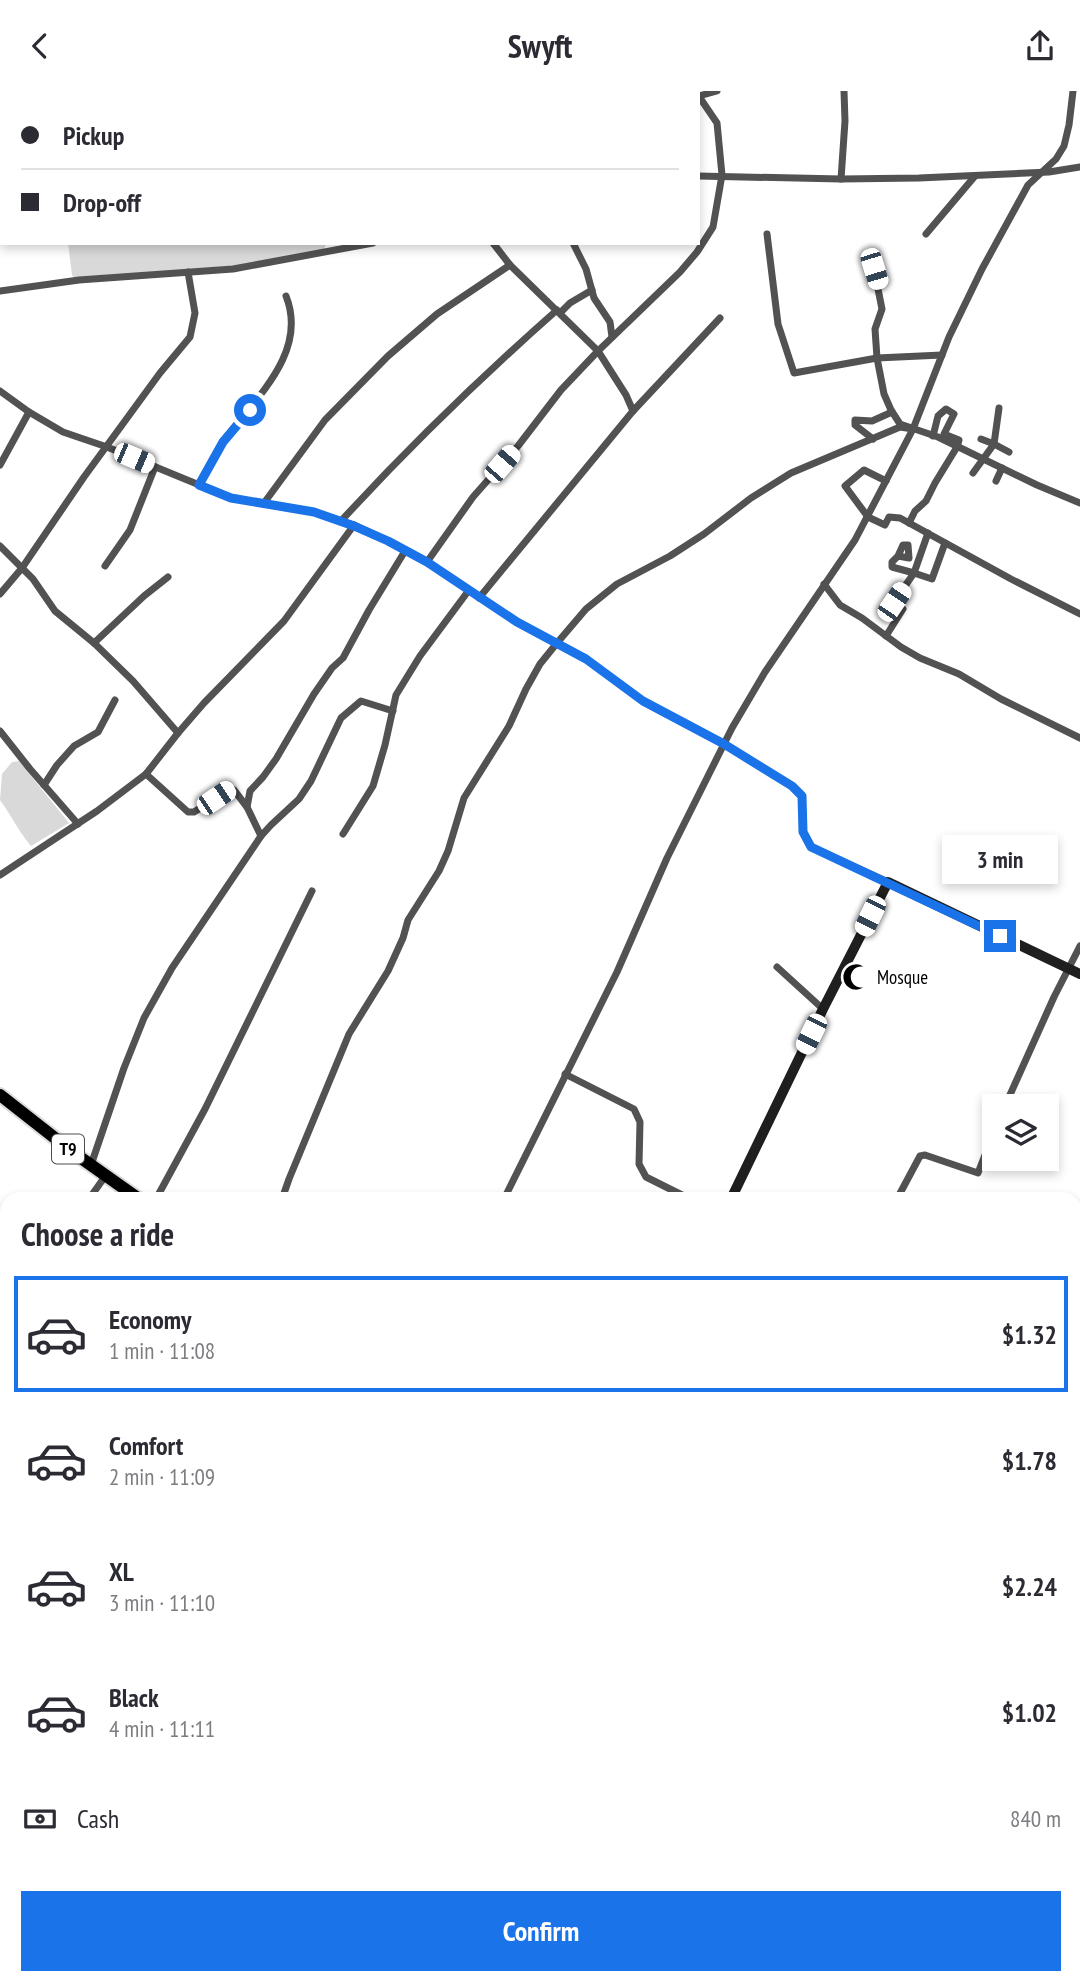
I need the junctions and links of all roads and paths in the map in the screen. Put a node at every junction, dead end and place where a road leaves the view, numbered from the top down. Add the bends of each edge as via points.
1 (844, 91) edge
2 (1073, 91) edge
3 (700, 98) edge
4 (1080, 167) edge
5 (1043, 172) junction
6 (722, 175) junction
7 (700, 176) edge
8 (975, 176) junction
9 (841, 179) junction
10 (767, 234) dead end
11 (926, 234) dead end
12 (349, 245) edge
13 (495, 245) edge
14 (574, 245) edge
15 (510, 265) junction
16 (874, 269) dead end
17 (188, 272) junction
18 (592, 290) junction
19 (0, 291) edge
20 (286, 296) dead end
21 (558, 312) junction
22 (720, 318) dead end
23 (612, 337) junction
24 (598, 351) junction
25 (942, 355) junction
26 (877, 358) junction
27 (0, 391) edge
28 (999, 408) dead end
29 (633, 411) junction
30 (29, 412) junction
31 (892, 412) junction
32 (913, 429) junction
33 (933, 436) junction
34 (873, 439) junction
35 (981, 439) dead end
36 (994, 445) junction
37 (107, 447) junction
38 (957, 447) junction
39 (1009, 452) dead end
40 (982, 459) junction
41 (0, 465) edge
42 (155, 467) junction
43 (1002, 468) junction
44 (973, 473) dead end
45 (886, 481) junction
46 (996, 481) dead end
47 (199, 485) junction
48 (264, 503) junction
49 (1080, 503) edge
50 (868, 517) junction
51 (341, 521) junction
52 (909, 523) junction
53 (354, 526) junction
54 (928, 533) junction
55 (945, 543) junction
56 (0, 546) edge
57 (405, 551) junction
58 (898, 556) dead end
59 (427, 562) junction
60 (105, 566) dead end
61 (22, 568) junction
62 (914, 573) junction
63 (168, 576) dead end
64 (824, 584) junction
65 (469, 590) junction
66 (0, 594) edge
67 (479, 598) junction
68 (1080, 614) edge
69 (886, 636) junction
70 (94, 643) junction
71 (557, 643) junction
72 (115, 700) dead end
73 (393, 711) junction
74 (0, 731) edge
75 (178, 733) junction
76 (1080, 738) edge
77 (724, 744) junction
78 (146, 774) junction
79 (44, 785) junction
80 (247, 807) junction
81 (78, 824) junction
82 (343, 834) dead end
83 (261, 836) junction
84 (0, 875) edge
85 (888, 882) junction
86 (312, 891) dead end
87 (1080, 946) edge
88 (777, 967) dead end
89 (1068, 968) junction
90 (1080, 974) edge
91 (823, 1009) junction
92 (565, 1074) junction
93 (1010, 1094) edge
94 (0, 1095) edge
95 (982, 1163) edge
96 (92, 1165) junction
97 (106, 1175) junction
98 (94, 1192) edge
99 (129, 1192) edge
100 (160, 1192) edge
101 (284, 1192) edge
102 (507, 1192) edge
103 (676, 1192) edge
104 (734, 1192) edge
105 (901, 1192) edge

1 - 9 street
2 - 5 street via 1064,146
3 - 6 street via 717,123
4 - 5 street
5 - 8 street
5 - 25 street via 1028,185 995,243
6 - 7 street
6 - 9 street
6 - 23 street via 713,227 697,252
8 - 9 street
8 - 11 street
10 - 26 street via 779,324 794,373
12 - 17 street via 233,269
13 - 15 street
14 - 18 street
15 - 21 street
15 - 48 street via 437,314 388,356 325,420
16 - 26 street via 882,309 875,329
17 - 19 street
17 - 37 street via 195,313 190,337
18 - 21 street
18 - 23 street via 610,322
20 - 47 street via 293,322 284,358 266,389 223,442
21 - 24 street
21 - 51 street via 474,385
22 - 29 street
23 - 24 street
24 - 29 street
24 - 59 street via 474,497
25 - 26 street
25 - 32 street
26 - 31 street
27 - 30 street
28 - 36 street
29 - 67 street
30 - 37 street via 63,432
30 - 41 street
31 - 32 street via 900,424
31 - 34 street via 872,421 855,420
32 - 33 street
32 - 34 street via 900,427
32 - 45 street
33 - 38 street
33 - 38 street via 938,416 946,409 954,414 944,434 958,440
34 - 71 street via 791,473 670,556 617,584 586,609
35 - 36 street
36 - 39 street
36 - 40 street
37 - 42 street
37 - 61 street
38 - 40 street
38 - 52 street
40 - 43 street
40 - 44 street
42 - 47 street
42 - 60 street via 130,530
43 - 46 street
43 - 49 street
45 - 50 street
45 - 50 street via 864,470 845,486
47 - 48 street via 231,498
48 - 51 street
50 - 52 street via 885,525 889,517
50 - 64 street
51 - 53 street
52 - 54 street
53 - 57 street
53 - 75 street via 284,621
54 - 55 street
54 - 62 street
55 - 62 street via 932,579
55 - 68 street
56 - 61 street
57 - 59 street
57 - 80 street via 343,658 250,791
58 - 62 street via 892,567
59 - 65 street
61 - 66 street
61 - 70 street via 55,611
62 - 69 street via 894,602 903,609
63 - 70 street
64 - 69 street via 840,605
64 - 77 street via 765,671
65 - 67 street
65 - 73 street via 420,656 396,695
67 - 71 street
69 - 76 street via 920,658
70 - 75 street
71 - 77 street via 643,701
71 - 101 street via 540,664 509,726 464,798 439,871 408,920 388,971 349,1034
72 - 79 street via 98,732 74,746
73 - 82 street via 373,786
73 - 83 street via 361,701 341,718 299,799
74 - 79 street
75 - 78 street
77 - 85 street via 802,796 803,832 811,847
77 - 92 street
78 - 80 street via 187,812 230,789
78 - 81 street
79 - 81 street
80 - 83 street
81 - 84 street
83 - 96 street via 172,968 144,1019
85 - 89 street
85 - 91 street
86 - 100 street
87 - 89 street
88 - 91 street
89 - 90 street
89 - 93 street
91 - 104 street
92 - 102 street
92 - 103 street via 634,1109 640,1122 639,1164 646,1177
94 - 96 highway, T9
95 - 105 street via 978,1173 925,1155 919,1157
96 - 97 highway, T9
97 - 98 street
97 - 99 highway, T9

